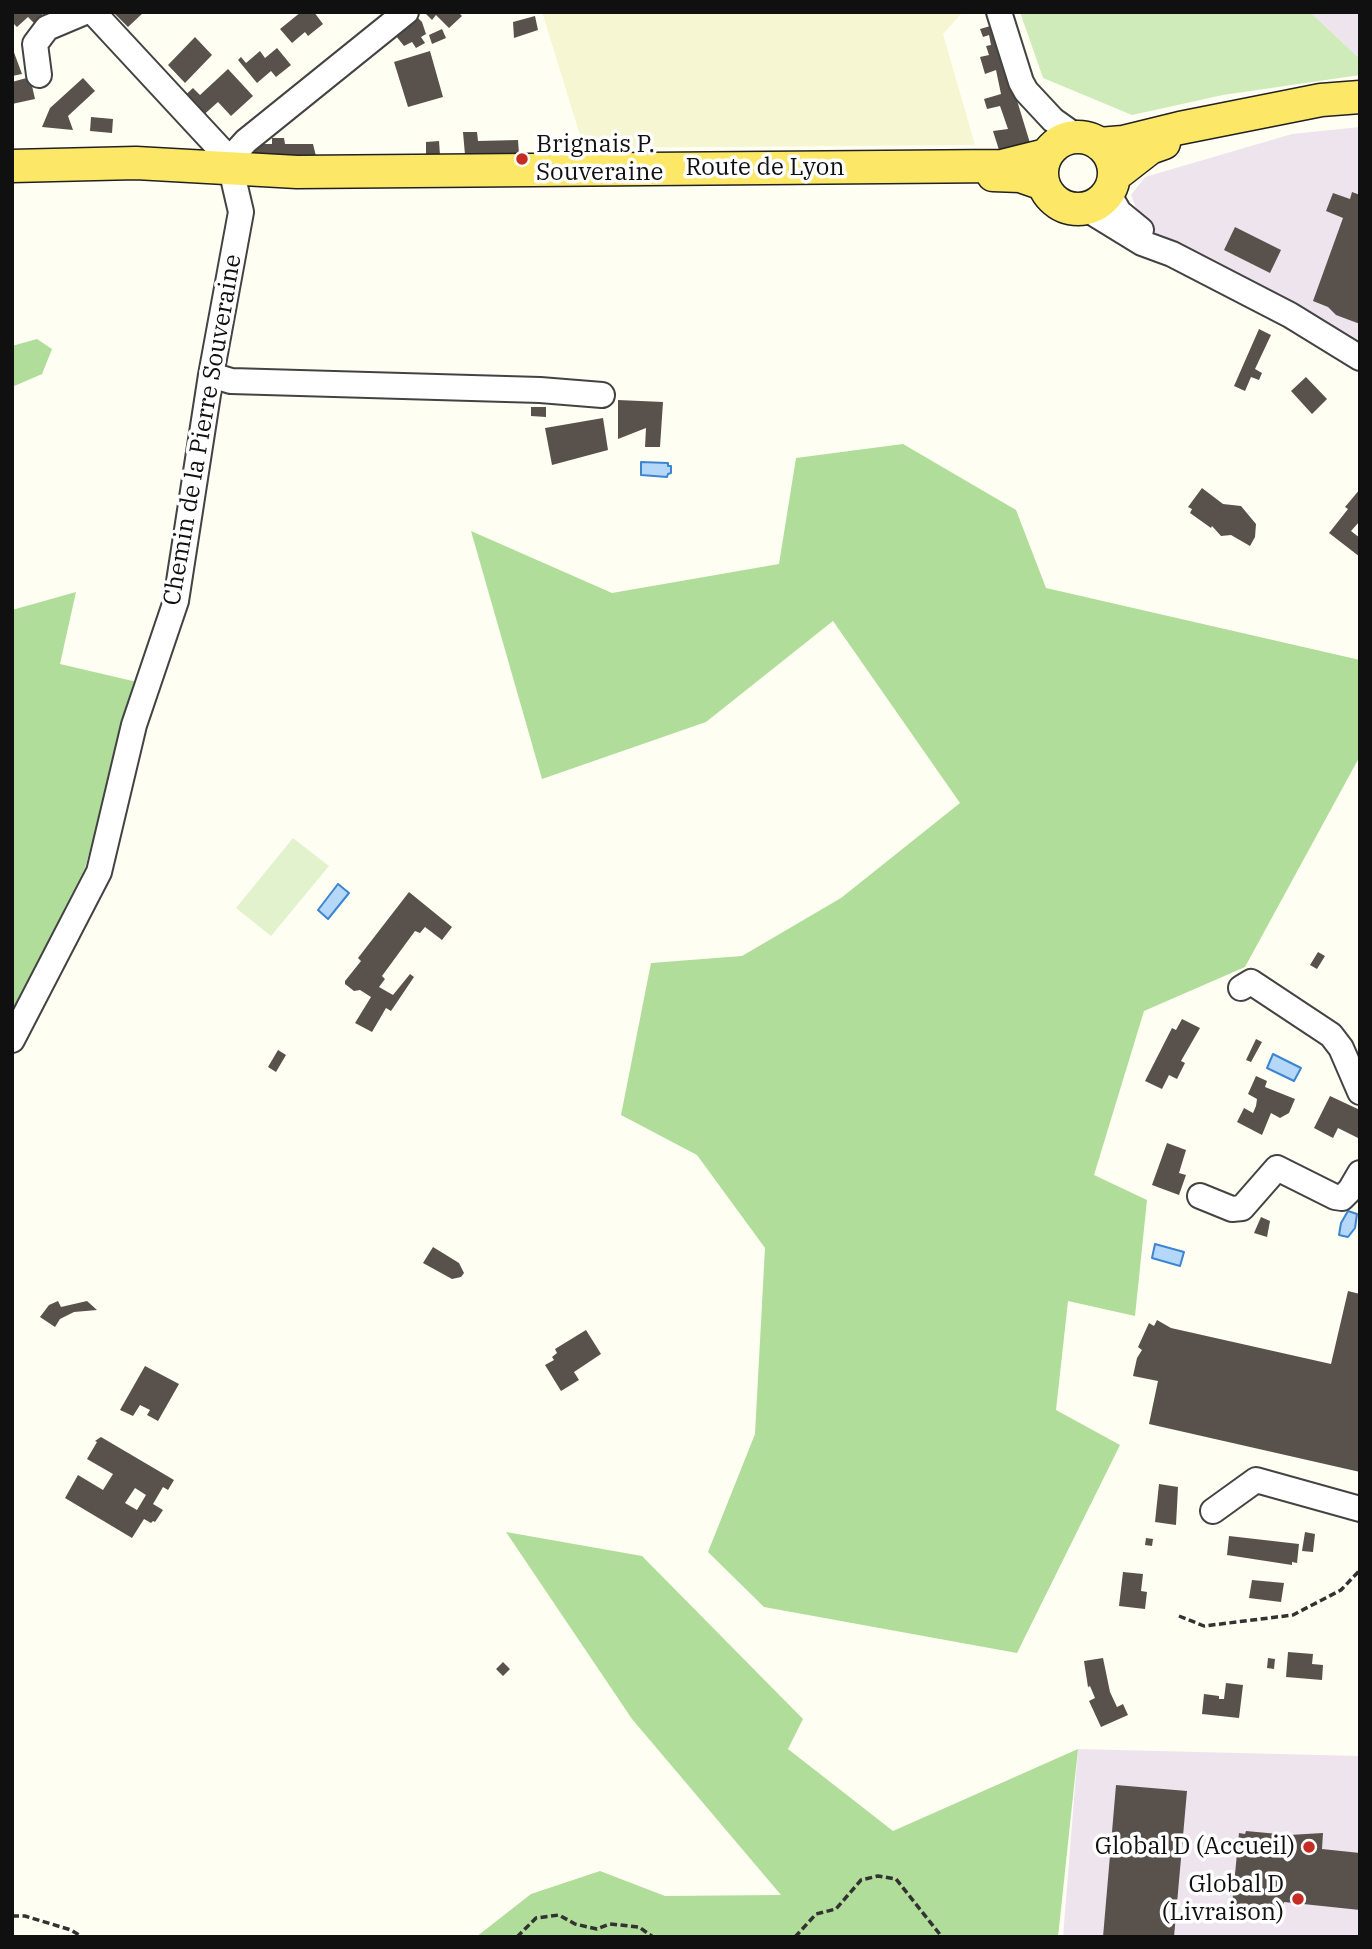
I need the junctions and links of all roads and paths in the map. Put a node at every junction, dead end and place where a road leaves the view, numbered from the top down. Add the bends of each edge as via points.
1 (85, 12) edge
2 (93, 12) edge
3 (406, 12) edge
4 (999, 12) edge
5 (39, 75) dead end
6 (1360, 97) edge
7 (1360, 108) edge
8 (12, 154) edge
9 (1063, 154) junction
10 (136, 163) junction
11 (12, 166) edge
12 (228, 173) junction
13 (12, 184) edge
14 (1102, 192) junction
15 (1360, 358) edge
16 (211, 375) junction
17 (602, 395) dead end
18 (1241, 988) dead end
19 (12, 1040) edge
20 (1360, 1092) edge
21 (1360, 1173) edge
22 (1200, 1196) dead end
23 (1360, 1509) edge
24 (1213, 1511) dead end
25 (1360, 1570) edge
26 (1180, 1616) dead end
27 (12, 1916) edge
28 (82, 1937) edge
29 (517, 1937) edge
30 (653, 1937) edge
31 (794, 1937) edge
32 (942, 1937) edge

1 - 5 street via 47,29 35,44
2 - 12 street, Chemin de la Pierre Souveraine via 221,150
3 - 12 street via 246,141
4 - 9 street via 1021,82 1053,120
6 - 9 main road, Route de Lyon via 1321,100
7 - 14 main road via 1166,142 1150,148
8 - 10 street via 90,154
9 - 12 main road, Route de Lyon via 1002,166
9 - 14 main road via 1111,159
9 - 14 main road via 1048,194 1064,207
10 - 11 main road
10 - 12 main road
12 - 13 main road
12 - 16 street, Chemin de la Pierre Souveraine via 240,212
14 - 15 street via 1142,243 1290,315
16 - 17 street via 231,381
16 - 19 street, Chemin de la Pierre Souveraine via 176,601 134,725 99,872
18 - 20 street via 1251,982 1331,1034
21 - 22 street via 1342,1198 1277,1168 1242,1208 1221,1206
23 - 24 street via 1256,1480
25 - 26 path via 1341,1590 1293,1615 1205,1626
27 - 28 path via 71,1930
29 - 30 path via 536,1918 559,1915 597,1929 610,1924 639,1927
31 - 32 path via 817,1914 836,1909 861,1880 878,1876 896,1879

